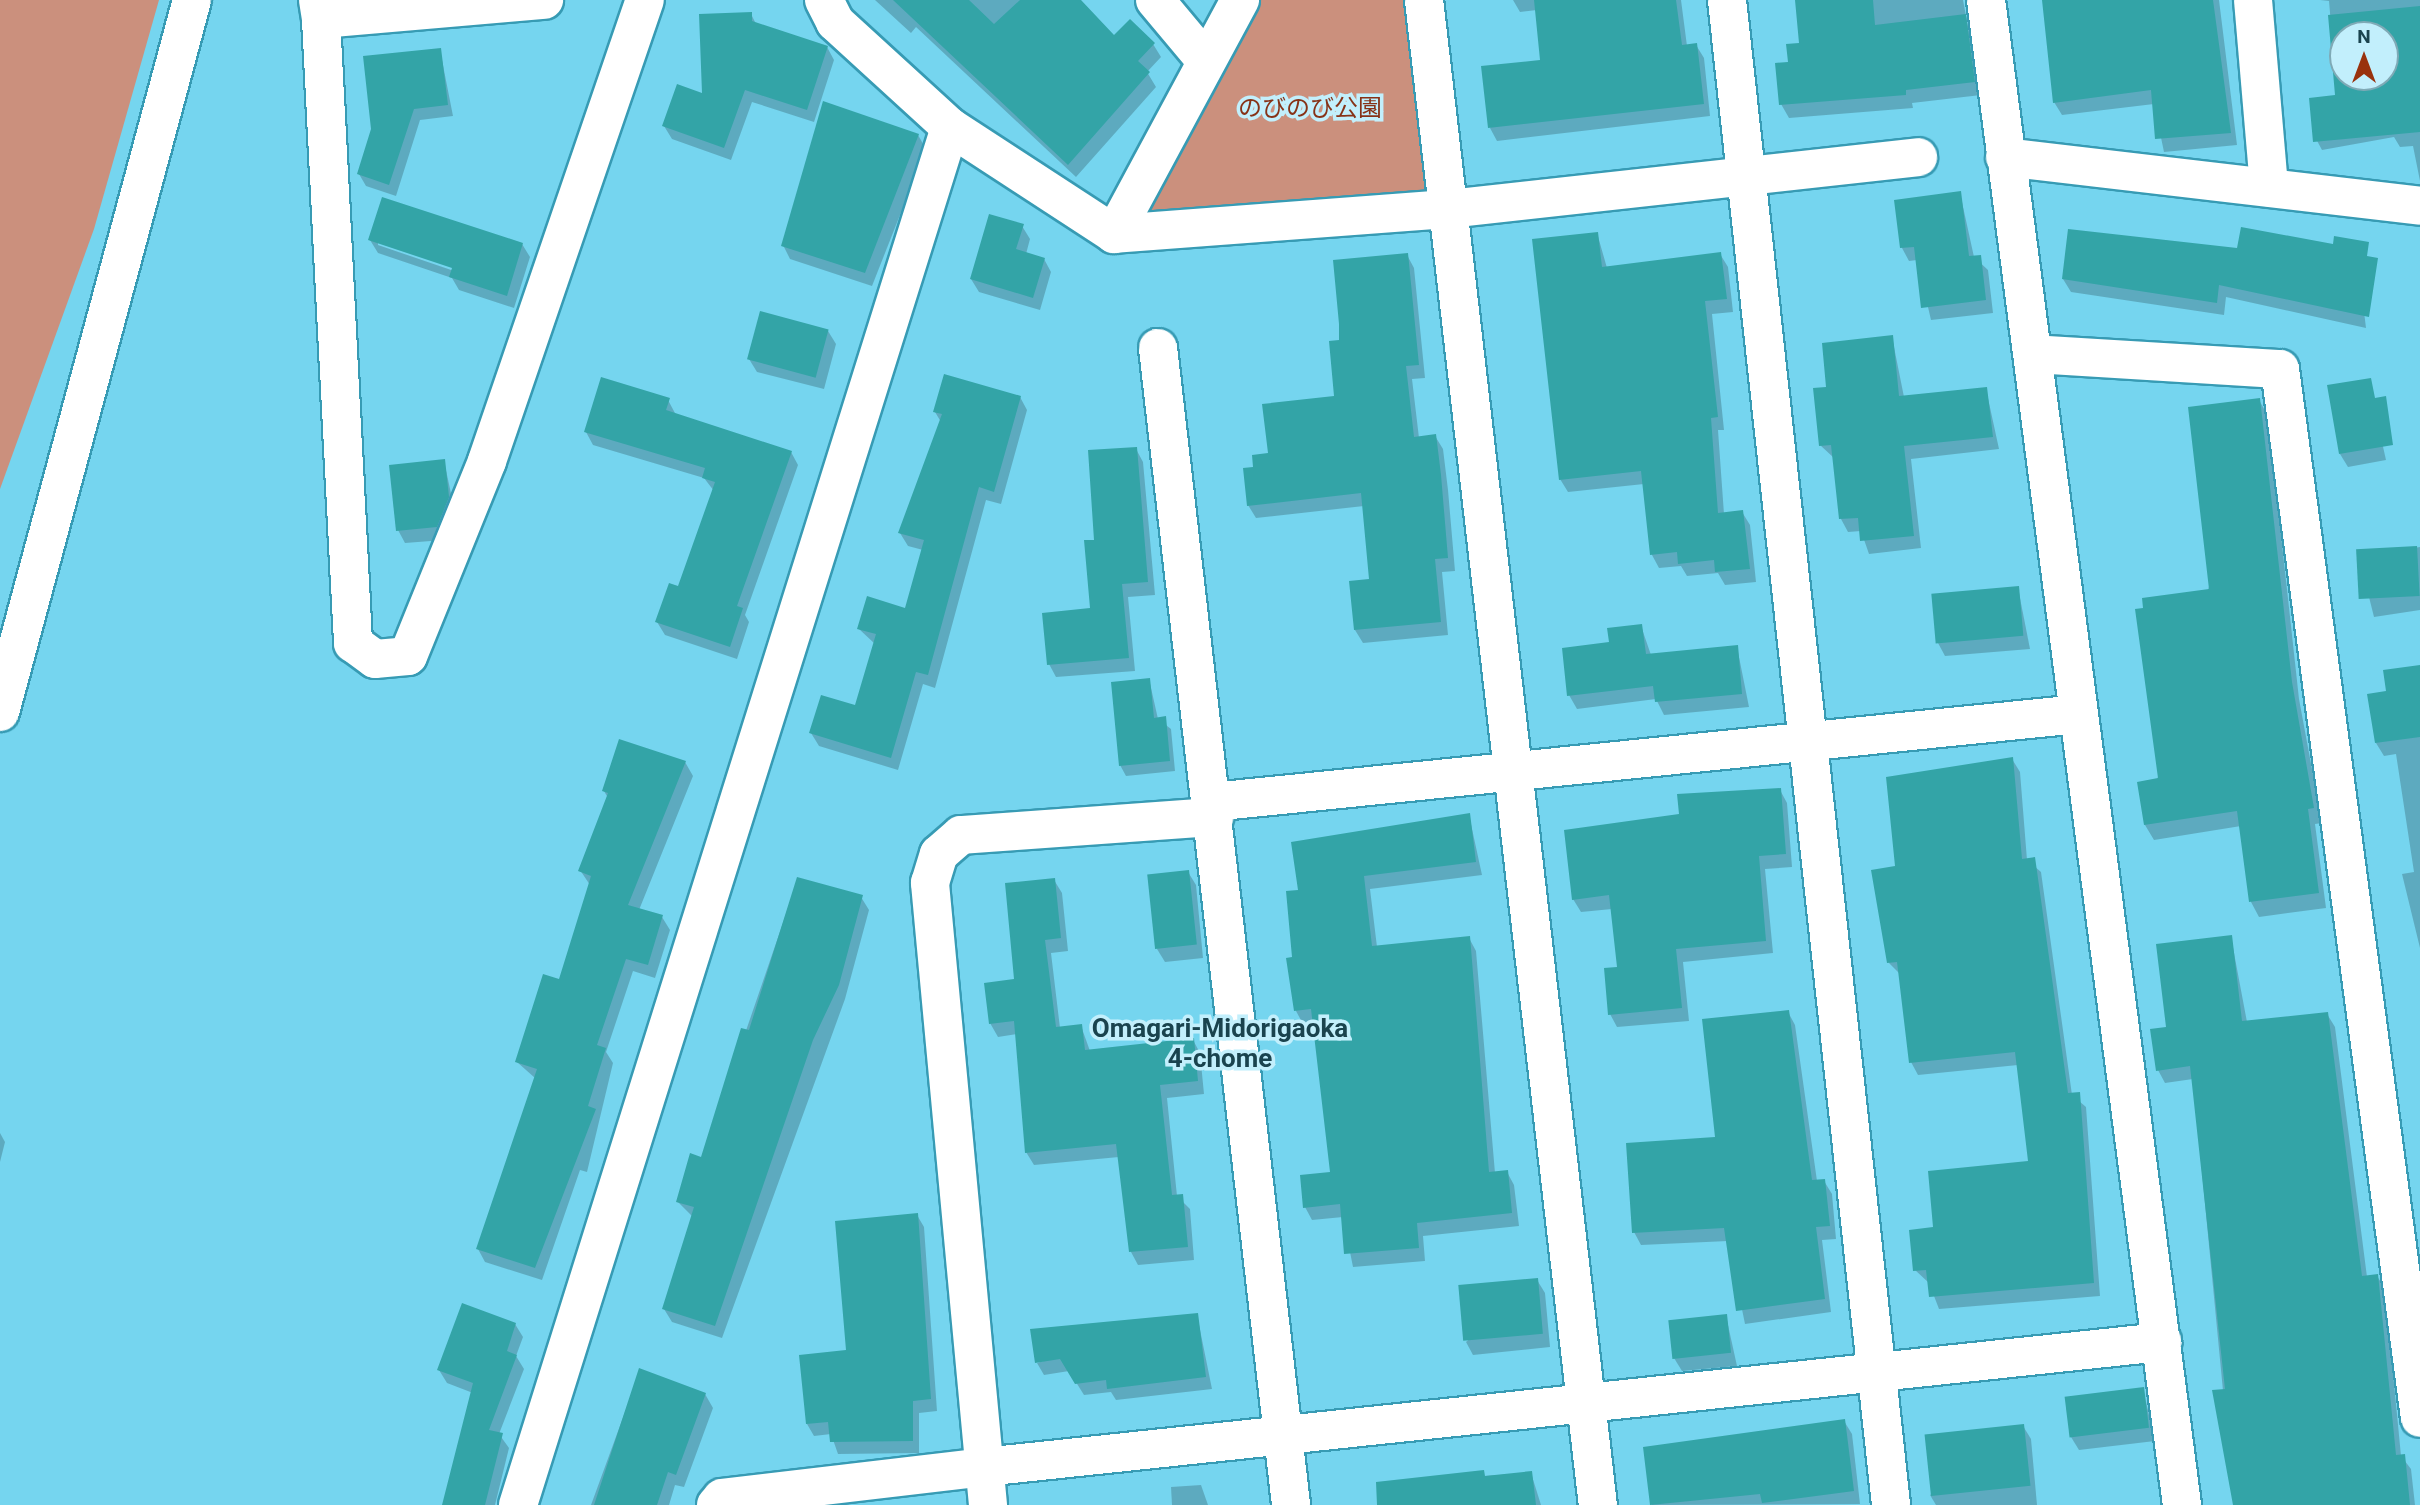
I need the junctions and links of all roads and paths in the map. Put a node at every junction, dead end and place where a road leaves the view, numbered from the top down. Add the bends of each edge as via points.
1 (192, 0) edge
2 (544, 0) edge
3 (645, 0) edge
4 (824, 0) edge
5 (1155, 0) edge
6 (1240, 0) edge
7 (1424, 0) edge
8 (1727, 0) edge
9 (1986, 0) edge
10 (2253, 0) edge
11 (319, 9) edge
12 (1206, 61) junction
13 (950, 127) junction
14 (1918, 157) dead end
15 (2005, 157) junction
16 (1745, 175) junction
17 (2269, 187) junction
18 (2420, 206) edge
19 (1448, 209) junction
20 (1114, 234) junction
21 (1158, 348) dead end
22 (2033, 354) junction
23 (0, 712) edge
24 (2079, 714) junction
25 (1811, 741) junction
26 (1514, 773) junction
27 (1213, 809) junction
28 (2162, 1342) junction
29 (1876, 1371) junction
30 (1587, 1405) junction
31 (2420, 1418) edge
32 (1283, 1438) junction
33 (984, 1467) junction
34 (518, 1505) edge
35 (716, 1505) edge
36 (988, 1505) edge
37 (1291, 1505) edge
38 (1598, 1505) edge
39 (1891, 1505) edge
40 (2182, 1505) edge

1 - 23 street
2 - 11 street
3 - 11 street via 487,461 408,656 375,659 353,643
4 - 13 street via 835,22
5 - 12 street
6 - 12 street
7 - 19 street
8 - 16 street
9 - 15 street
10 - 17 street
12 - 20 street
13 - 20 street
13 - 34 street
14 - 16 street
15 - 17 street
15 - 22 street
16 - 19 street
16 - 25 street
17 - 18 street
19 - 20 street
19 - 26 street
21 - 27 street
22 - 24 street
22 - 31 street via 2280,369
24 - 25 street
24 - 28 street
25 - 26 street
25 - 29 street
26 - 27 street
26 - 30 street
27 - 32 street
27 - 33 street via 961,835 939,854 930,883
28 - 29 street
28 - 40 street
29 - 30 street
29 - 39 street
30 - 32 street
30 - 38 street
32 - 33 street
32 - 37 street
33 - 35 street via 722,1498
33 - 36 street

